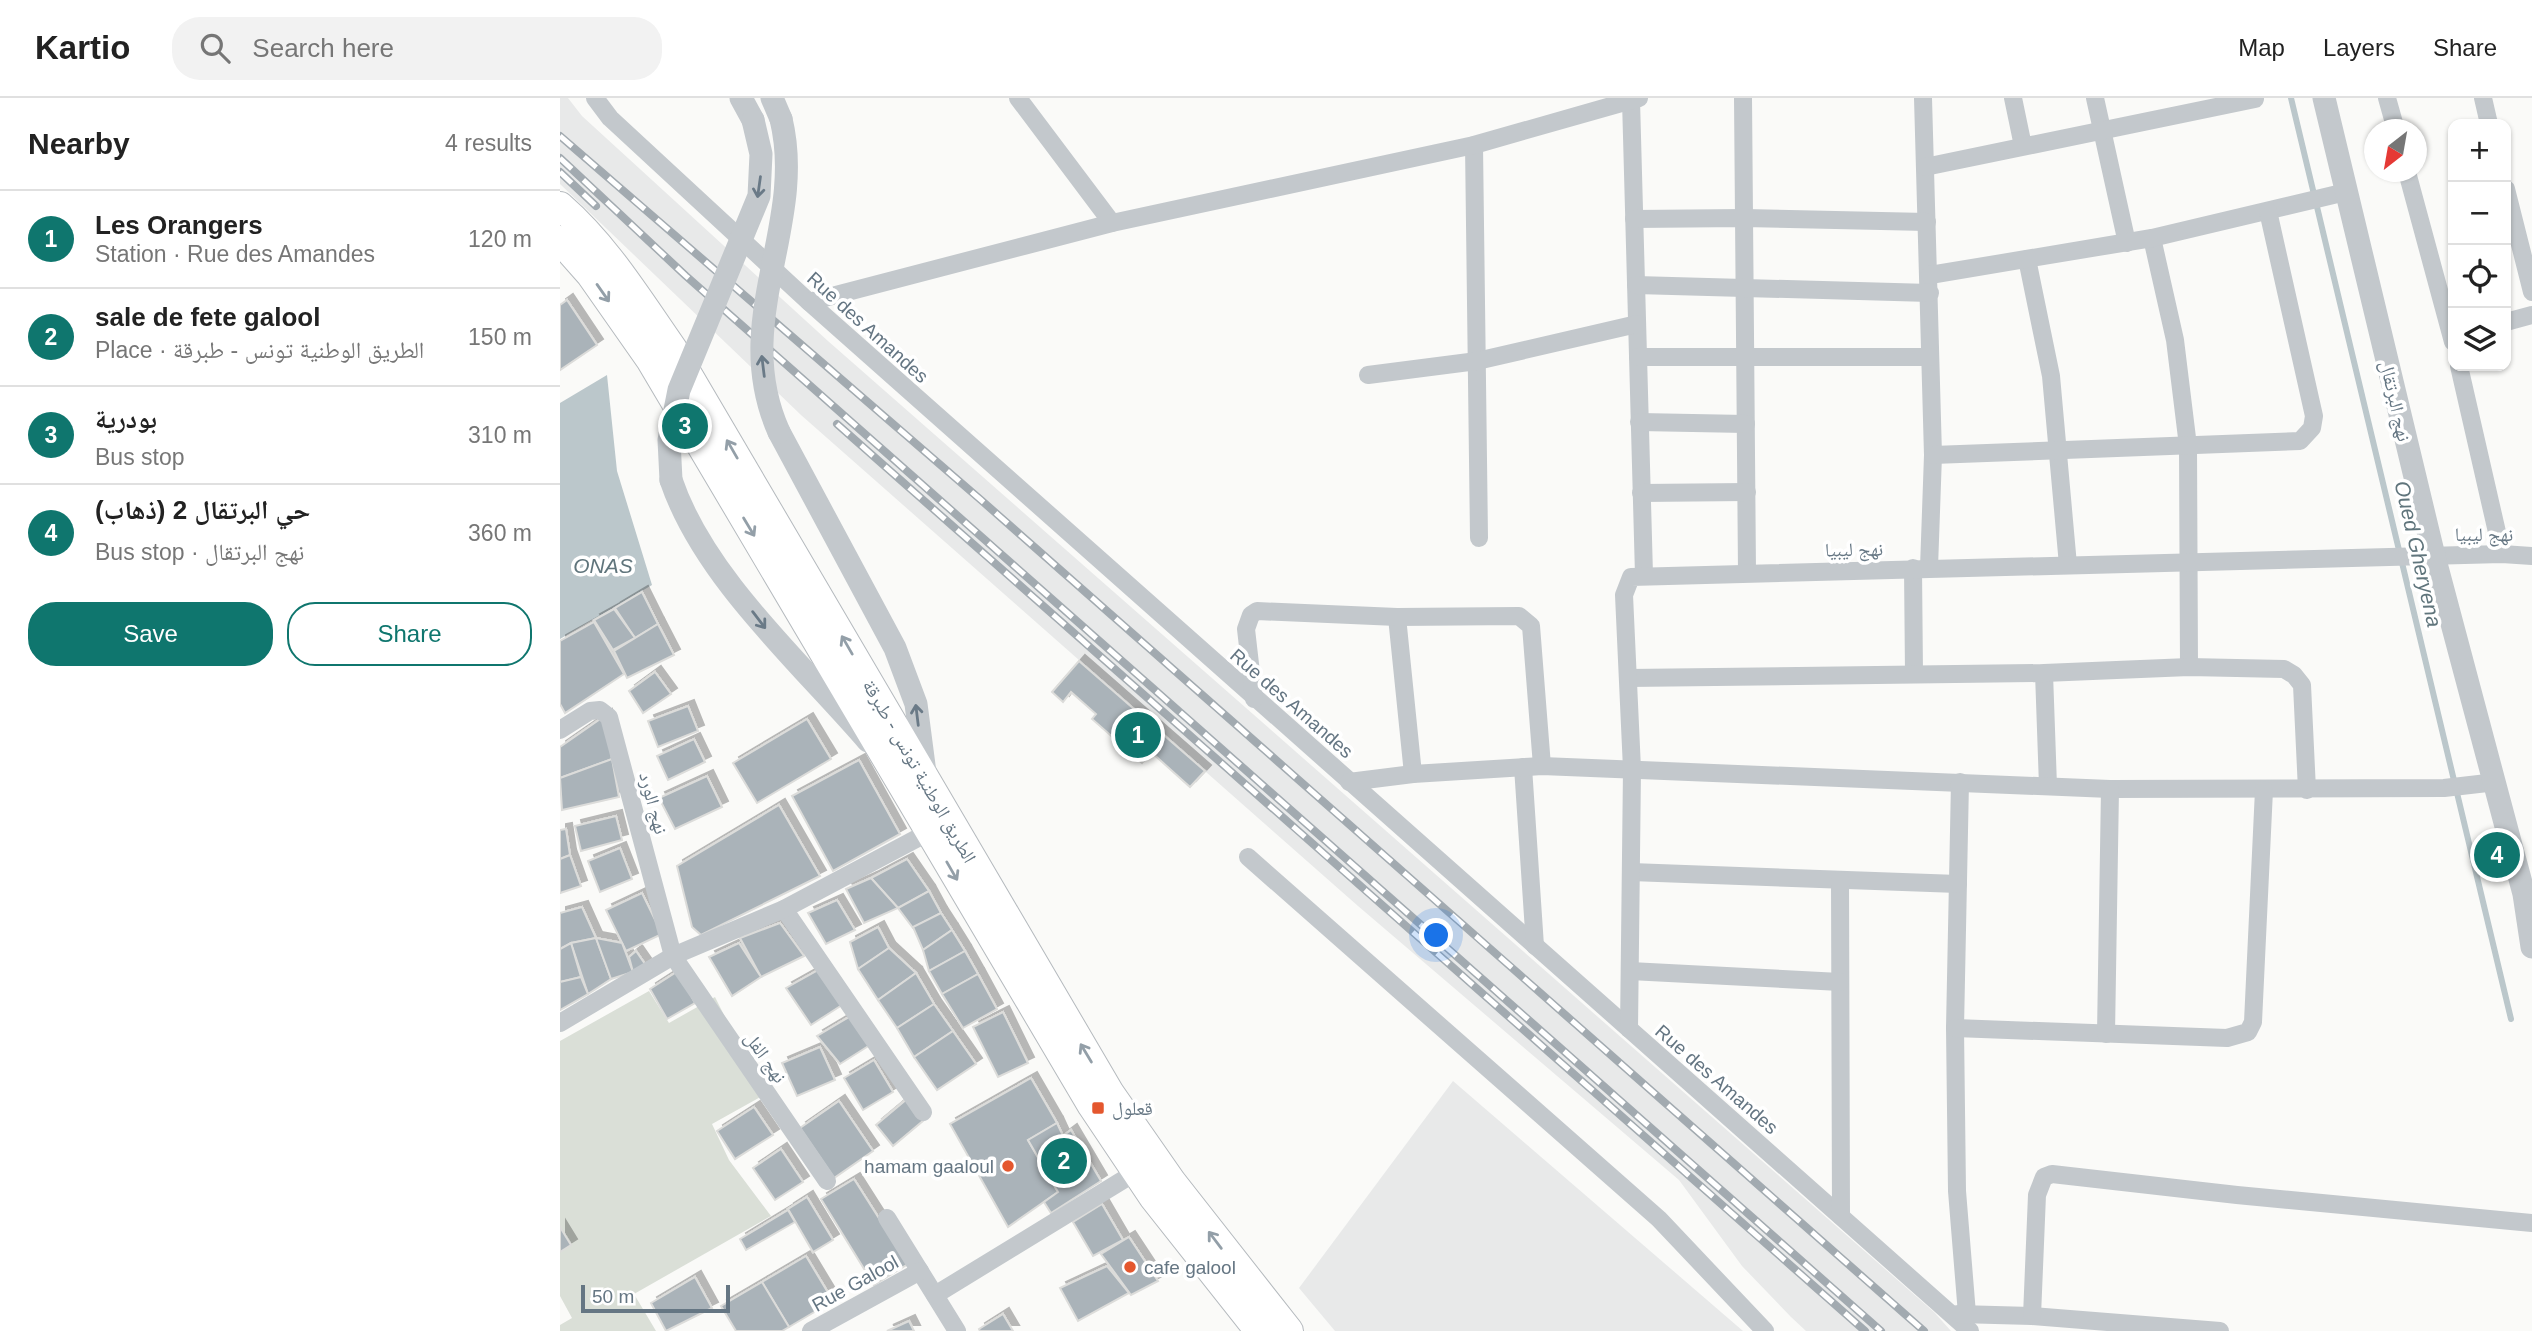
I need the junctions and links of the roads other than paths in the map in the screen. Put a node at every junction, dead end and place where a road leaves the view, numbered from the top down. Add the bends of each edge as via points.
1 (595, 98) edge
2 (741, 98) edge
3 (1018, 98) edge
4 (1743, 98) edge
5 (1923, 98) edge
6 (2013, 98) edge
7 (2095, 98) edge
8 (2324, 98) edge
9 (2387, 98) edge
10 (2483, 98) edge
11 (1635, 99) edge
12 (2256, 99) edge
13 (2177, 106) edge
14 (777, 108) edge
15 (2393, 119) edge
16 (2488, 119) edge
17 (2102, 130) junction
18 (1474, 145) junction
19 (2023, 146) junction
20 (1925, 167) junction
21 (2410, 182) edge
22 (2337, 194) junction
23 (560, 206) edge
24 (2511, 208) edge
25 (2276, 209) junction
26 (1744, 218) junction
27 (1634, 219) junction
28 (1927, 222) junction
29 (1112, 223) junction
30 (566, 238) edge
31 (2152, 238) junction
32 (2127, 243) junction
33 (2027, 259) junction
34 (1930, 284) junction
35 (1636, 285) junction
36 (1745, 289) junction
37 (2532, 292) edge
38 (809, 302) junction
39 (2532, 315) edge
40 (2448, 319) edge
41 (2511, 321) edge
42 (1637, 324) junction
43 (1746, 356) junction
44 (1638, 357) junction
45 (1930, 357) junction
46 (1477, 361) junction
47 (2460, 371) edge
48 (1368, 375) dead end
49 (1639, 422) junction
50 (1746, 424) junction
51 (2188, 446) junction
52 (2057, 449) junction
53 (1933, 455) junction
54 (1747, 492) junction
55 (1642, 493) junction
56 (1479, 538) dead end
57 (2501, 554) junction
58 (2532, 555) edge
59 (2426, 556) junction
60 (2189, 562) junction
61 (2068, 565) junction
62 (1921, 568) junction
63 (1747, 572) junction
64 (1644, 575) junction
65 (1397, 617) junction
66 (2189, 667) junction
67 (2044, 673) junction
68 (1914, 674) junction
69 (1628, 678) junction
70 (1254, 699) junction
71 (560, 730) edge
72 (1542, 766) junction
73 (1523, 767) junction
74 (1632, 769) junction
75 (894, 772) junction
76 (1413, 774) junction
77 (1349, 782) junction
78 (1960, 782) junction
79 (2496, 782) junction
80 (927, 783) junction
81 (2048, 786) junction
82 (2110, 789) junction
83 (2264, 790) junction
84 (2307, 790) junction
85 (929, 832) junction
86 (1248, 857) dead end
87 (1631, 872) junction
88 (1840, 880) junction
89 (1958, 884) junction
90 (784, 909) junction
91 (1535, 946) junction
92 (2532, 947) edge
93 (673, 956) junction
94 (1630, 971) junction
95 (1840, 982) junction
96 (560, 1023) edge
97 (1955, 1028) junction
98 (1629, 1029) junction
99 (2106, 1034) junction
100 (923, 1112) dead end
101 (1136, 1172) junction
102 (827, 1181) dead end
103 (1841, 1216) junction
104 (887, 1218) dead end
105 (2532, 1223) edge
106 (919, 1271) junction
107 (934, 1295) junction
108 (2032, 1316) junction
109 (1963, 1320) edge
110 (811, 1331) edge
111 (957, 1331) edge
112 (1259, 1331) edge
113 (1289, 1331) edge
114 (1765, 1331) edge
115 (2220, 1331) edge

1 - 38 street, Rue des Amandes via 610,118
2 -> 75 street, bridge via 753,120 761,154 759,196 679,390 669,440 671,480 693,528 771,635
3 - 29 street
4 - 26 street
5 - 20 street
6 - 19 street
7 - 17 street
8 - 22 street, نهج البرتقال
9 - 15 street
10 - 16 street
11 - 18 street
11 - 27 street
12 - 13 street
13 - 17 street
80 -> 14 street, bridge via 916,704 895,648 779,432 767,397 761,351 765,298 788,177 788,153
17 - 19 street
17 - 32 street
18 - 29 street
18 - 46 street
19 - 20 street
20 - 28 street
21 - 40 street
22 - 25 street
22 - 59 street, نهج البرتقال
23 - 30 main road, الطريق الوطنية تونس - طبرقة
24 - 37 street
25 - 31 street
25 - 51 street via 2314,416 2312,428 2300,441
26 - 27 street
26 - 28 street
26 - 36 street
27 - 35 street
28 - 34 street
29 - 38 street
30 -> 75 main road, الطريق الوطنية تونس - طبرقة via 651,361
80 -> 30 main road, الطريق الوطنية تونس - طبرقة via 673,349 608,257
31 - 32 street
31 - 51 street via 2175,340
32 - 33 street
33 - 34 street
33 - 52 street via 2051,376
34 - 36 street
34 - 45 street
35 - 36 street
35 - 42 street
36 - 43 street
38 - 70 street, Rue des Amandes
39 - 41 street
42 - 44 street
42 - 46 street
43 - 44 street
43 - 45 street
43 - 50 street
44 - 49 street
45 - 53 street
46 - 48 street
46 - 56 street
47 - 57 street
49 - 50 street
49 - 55 street
50 - 54 street
51 - 52 street
51 - 60 street
52 - 53 street
52 - 61 street
53 - 62 street
54 - 55 street
54 - 63 street
55 - 64 street
57 - 58 street, نهج ليبيا
57 - 59 street, نهج ليبيا
59 - 60 street, نهج ليبيا
59 - 79 street, نهج البرتقال
60 - 61 street, نهج ليبيا
60 - 66 street
61 - 62 street, نهج ليبيا
62 - 63 street, نهج ليبيا
62 - 68 street
63 - 64 street, نهج ليبيا
64 - 69 street via 1631,577 1625,588
65 - 70 street via 1257,611 1246,629
65 - 72 street via 1507,614 1527,621
65 - 76 street
66 - 67 street
66 - 84 street via 2273,668 2294,675 2302,685
67 - 68 street
67 - 81 street
68 - 69 street
69 - 74 street
70 - 77 street, Rue des Amandes
71 - 93 street, نهج الورد via 590,711 600,710 609,717
72 - 73 street
72 - 74 street
73 - 76 street
73 - 91 street
74 - 78 street
74 - 87 street
75 - 85 main road, الطريق الوطنية تونس - طبرقة
76 - 77 street
77 - 91 street, Rue des Amandes
78 - 81 street
78 - 89 street
79 - 84 street via 2444,788
79 - 92 street, نهج البرتقال
113 -> 80 main road, الطريق الوطنية تونس - طبرقة via 1172,1182 1110,1093
81 - 82 street
82 - 83 street
82 - 99 street
83 - 84 street
83 - 99 street via 2253,1023 2248,1032 2227,1038
85 - 90 street
85 -> 101 main road, الطريق الوطنية تونس - طبرقة via 1042,1027
86 - 114 street via 1659,1219
87 - 88 street
87 - 94 street
88 - 89 street
88 - 95 street
89 - 97 street
90 - 93 street
90 - 100 street
91 - 98 street, Rue des Amandes
93 - 96 street
93 - 102 street, نهج الفل
94 - 95 street
94 - 98 street
95 - 103 street
97 - 99 street
97 - 109 street
98 - 103 street, Rue des Amandes
101 - 107 street
101 - 112 main road, الطريق الوطنية تونس - طبرقة
103 - 109 street, Rue des Amandes
104 - 106 street
105 - 108 street via 2052,1174 2044,1177 2037,1195
106 - 107 street
106 - 110 street, Rue Galool
107 - 111 street
108 - 109 street
108 - 115 street

